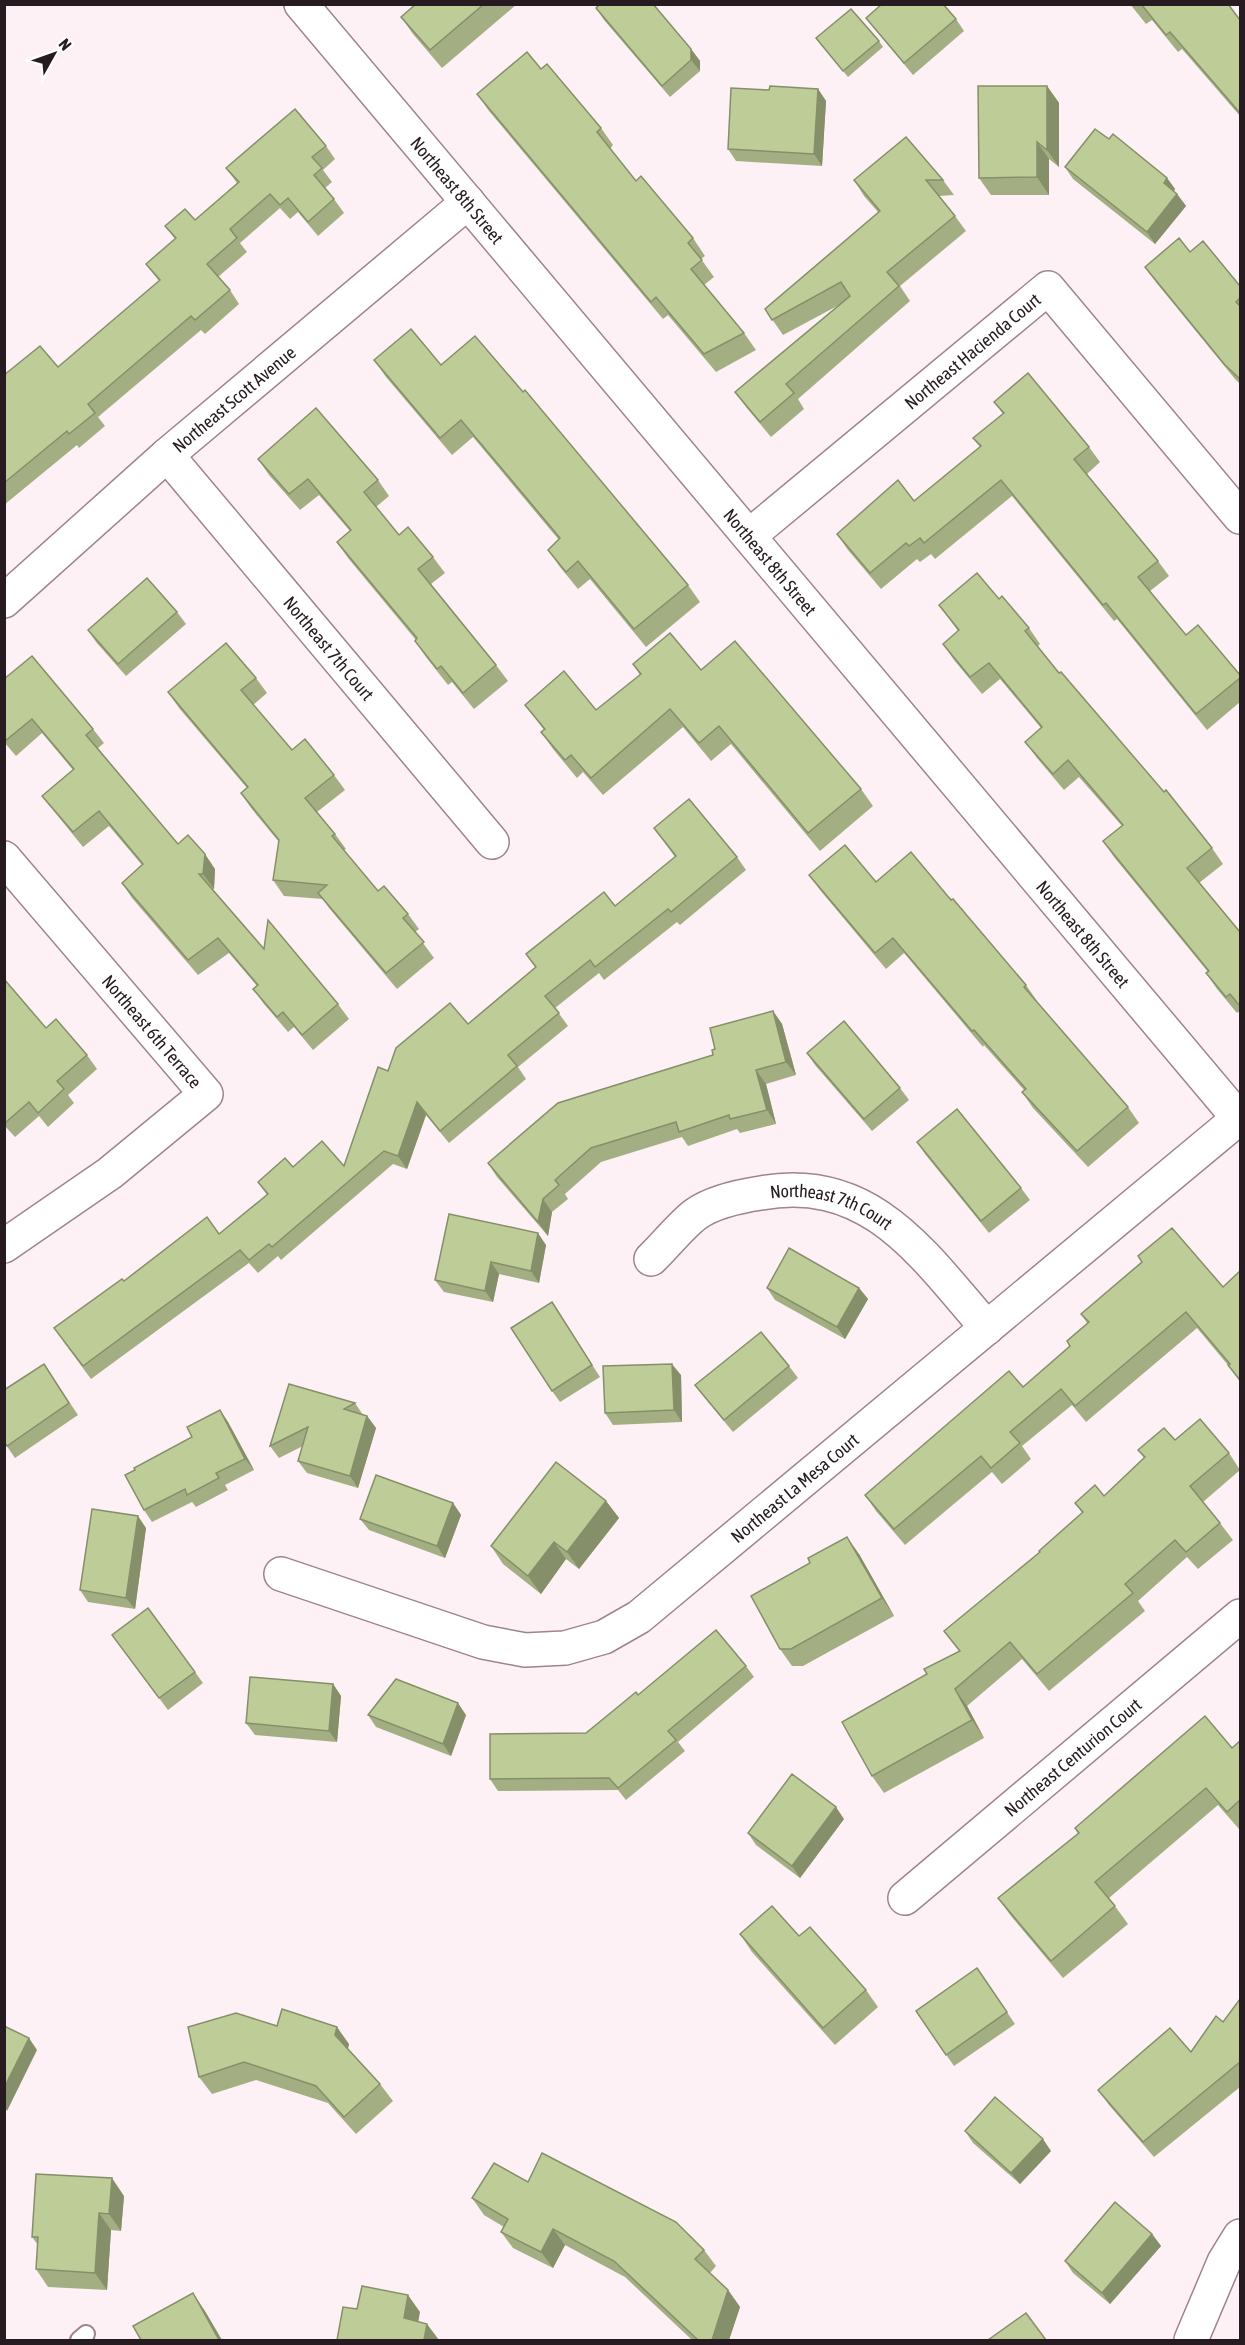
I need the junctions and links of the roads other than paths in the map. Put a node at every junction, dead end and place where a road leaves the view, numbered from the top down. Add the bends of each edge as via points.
1 (314, 9) edge
2 (468, 202) junction
3 (167, 456) junction
4 (1240, 517) edge
5 (749, 536) junction
6 (4, 601) edge
7 (492, 842) dead end
8 (4, 858) edge
9 (1240, 1119) edge
10 (4, 1246) edge
11 (651, 1259) dead end
12 (987, 1328) junction
13 (281, 1574) dead end
14 (1240, 1616) edge
15 (905, 1898) dead end
16 (1240, 2236) edge
17 (1191, 2340) edge

1 - 2 street, Northeast 8th Street
2 - 3 street, Northeast Scott Avenue
2 - 5 street, Northeast 8th Street
3 - 6 street, Northeast Scott Avenue
3 - 7 street, Northeast 7th Court
4 - 5 street, Northeast Hacienda Court via 1048,288
5 - 9 street, Northeast 8th Street
8 - 10 street, Northeast 6th Terrace via 206,1094 110,1173
9 - 12 street, Northeast La Mesa Court
11 - 12 street, Northeast 7th Court via 696,1214 735,1197 780,1190 825,1193 867,1208 907,1237
12 - 13 street, Northeast La Mesa Court via 639,1617 604,1637 565,1648 525,1650 494,1644
14 - 15 street, Northeast Centurion Court
16 - 17 street via 1224,2262

